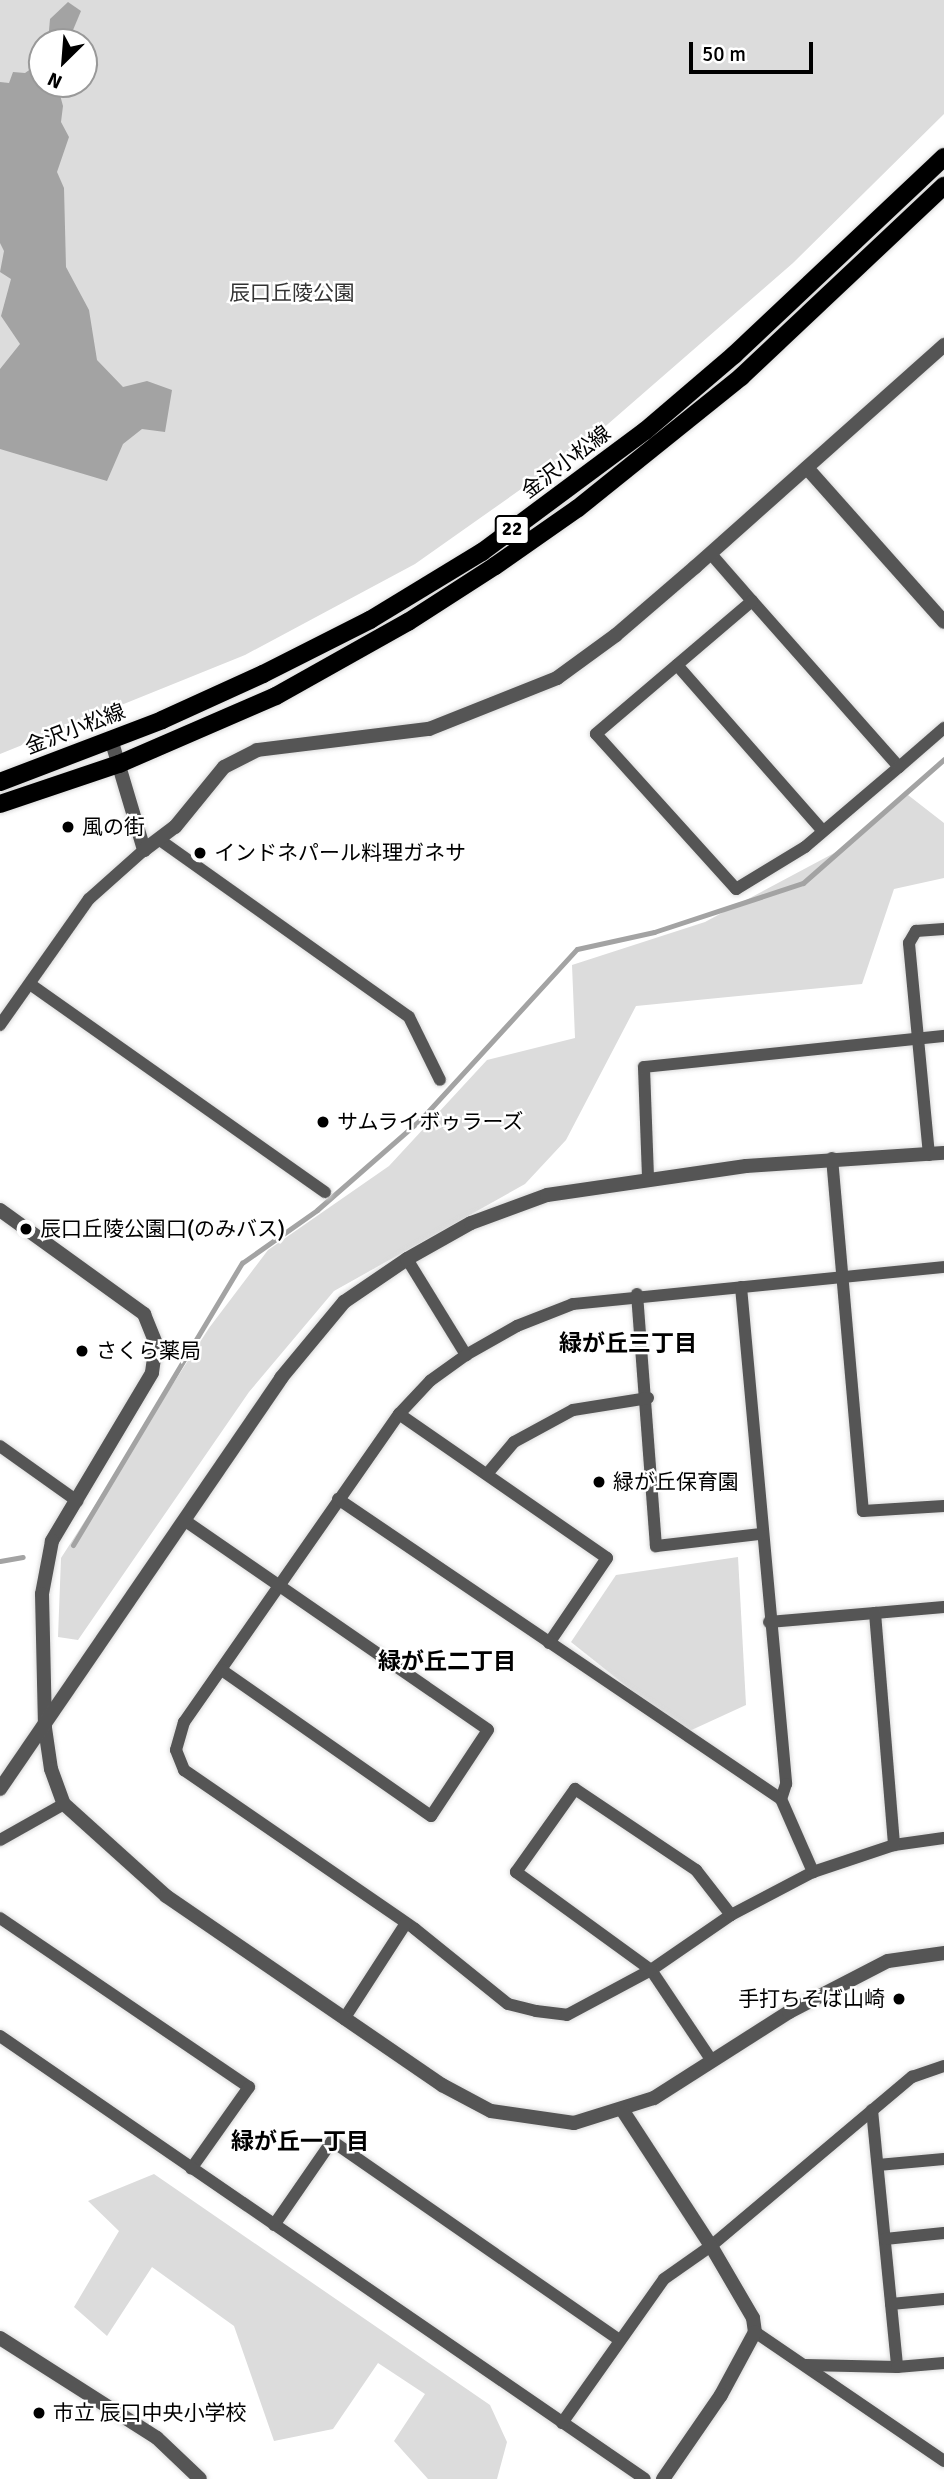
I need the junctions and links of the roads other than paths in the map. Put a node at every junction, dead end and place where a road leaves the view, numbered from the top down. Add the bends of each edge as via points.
1 (944, 156) edge
2 (944, 186) edge
3 (944, 345) edge
4 (807, 468) junction
5 (711, 554) junction
6 (752, 601) junction
7 (944, 622) edge
8 (677, 665) junction
9 (944, 728) edge
10 (111, 739) junction
11 (119, 764) junction
12 (899, 767) junction
13 (0, 782) edge
14 (0, 804) edge
15 (823, 831) junction
16 (160, 841) junction
17 (144, 850) junction
18 (944, 929) edge
19 (30, 984) junction
20 (0, 1026) edge
21 (944, 1036) edge
22 (918, 1039) junction
23 (440, 1080) dead end
24 (937, 1154) edge
25 (832, 1158) junction
26 (648, 1177) junction
27 (325, 1192) dead end
28 (0, 1210) edge
29 (407, 1259) junction
30 (944, 1267) edge
31 (842, 1276) junction
32 (740, 1287) junction
33 (637, 1294) junction
34 (466, 1355) junction
35 (648, 1398) junction
36 (399, 1414) junction
37 (0, 1446) edge
38 (487, 1474) junction
39 (338, 1499) junction
40 (77, 1501) junction
41 (944, 1506) edge
42 (184, 1520) junction
43 (760, 1534) junction
44 (280, 1585) junction
45 (944, 1607) edge
46 (875, 1613) junction
47 (769, 1622) junction
48 (549, 1643) junction
49 (222, 1670) junction
50 (45, 1728) junction
51 (0, 1789) edge
52 (781, 1799) junction
53 (64, 1804) junction
54 (944, 1839) edge
55 (0, 1840) edge
56 (894, 1844) junction
57 (813, 1872) junction
58 (731, 1915) junction
59 (0, 1918) edge
60 (406, 1923) junction
61 (944, 1953) edge
62 (651, 1970) junction
63 (344, 2019) junction
64 (0, 2036) edge
65 (712, 2061) junction
66 (944, 2066) edge
67 (873, 2110) junction
68 (623, 2111) junction
69 (944, 2159) edge
70 (878, 2165) junction
71 (191, 2169) junction
72 (274, 2225) junction
73 (944, 2233) edge
74 (885, 2239) junction
75 (711, 2246) junction
76 (944, 2299) edge
77 (891, 2304) junction
78 (755, 2332) junction
79 (0, 2338) edge
80 (619, 2340) junction
81 (944, 2363) edge
82 (803, 2365) junction
83 (897, 2367) junction
84 (562, 2423) junction
85 (944, 2460) edge
86 (200, 2479) edge
87 (645, 2479) edge
88 (663, 2479) edge

1 - 10 main road, 金沢小松線 / 22 via 724,364 645,431 482,552 370,620 262,674
2 - 11 main road, 金沢小松線 / 22 via 741,377 661,444 526,545 408,622 276,696
3 - 4 street
4 - 5 street
4 - 7 street
5 - 6 street
5 - 16 street via 616,635 557,678 429,729 257,750 224,767
6 - 8 street
6 - 12 street
8 - 15 street
8 - 15 street via 596,734 736,889
9 - 12 street
10 - 11 street
10 - 13 main road, 金沢小松線 / 22
11 - 14 main road, 金沢小松線 / 22
11 - 17 street
12 - 15 street
16 - 17 street
16 - 23 street via 409,1017
17 - 19 street via 89,900
18 - 22 street via 916,931 909,943
19 - 20 street
19 - 27 street
21 - 22 street
22 - 24 street
22 - 26 street via 644,1067
24 - 25 street
25 - 26 street
25 - 31 street
26 - 29 street via 547,1195 471,1223
28 - 40 street via 144,1314 156,1344 152,1374
29 - 34 street
29 - 42 street via 344,1302 281,1378
30 - 31 street
31 - 32 street
31 - 41 street via 863,1511
32 - 33 street
32 - 43 street
33 - 34 street via 573,1304 517,1326
33 - 35 street
34 - 36 street via 430,1381
35 - 38 street via 573,1410 514,1442
35 - 43 street via 656,1546
36 - 38 street
36 - 39 street
37 - 40 street
38 - 48 street via 607,1558
39 - 44 street
39 - 48 street
40 - 50 street via 52,1541 42,1594
42 - 44 street
42 - 50 street
43 - 47 street
44 - 49 street
44 - 49 street via 488,1730 431,1816
45 - 46 street
46 - 47 street
46 - 56 street
47 - 52 street via 786,1784
48 - 52 street
49 - 60 street via 178,1731 176,1750 184,1770
50 - 51 street
50 - 53 street via 51,1769
52 - 57 street
53 - 55 street
53 - 63 street via 166,1896
54 - 56 street
56 - 57 street
57 - 58 street
58 - 62 street
58 - 62 street via 696,1870 575,1789 516,1872
59 - 71 street via 249,2087
60 - 62 street via 508,2004 536,2011 568,2015
60 - 63 street
61 - 65 street via 888,1961 789,2012
62 - 65 street
63 - 68 street via 442,2085 492,2111 575,2123
64 - 71 street
65 - 68 street via 654,2098
66 - 67 street via 912,2077
67 - 70 street
67 - 75 street
68 - 75 street
69 - 70 street
70 - 74 street
71 - 72 street
72 - 80 street via 332,2141
72 - 84 street
73 - 74 street
74 - 77 street
75 - 78 street via 753,2318
75 - 80 street via 664,2278
76 - 77 street
77 - 83 street
78 - 82 street
78 - 88 street via 721,2395
79 - 86 street via 157,2438
80 - 84 street
81 - 83 street
82 - 83 street
82 - 85 street
84 - 87 street

